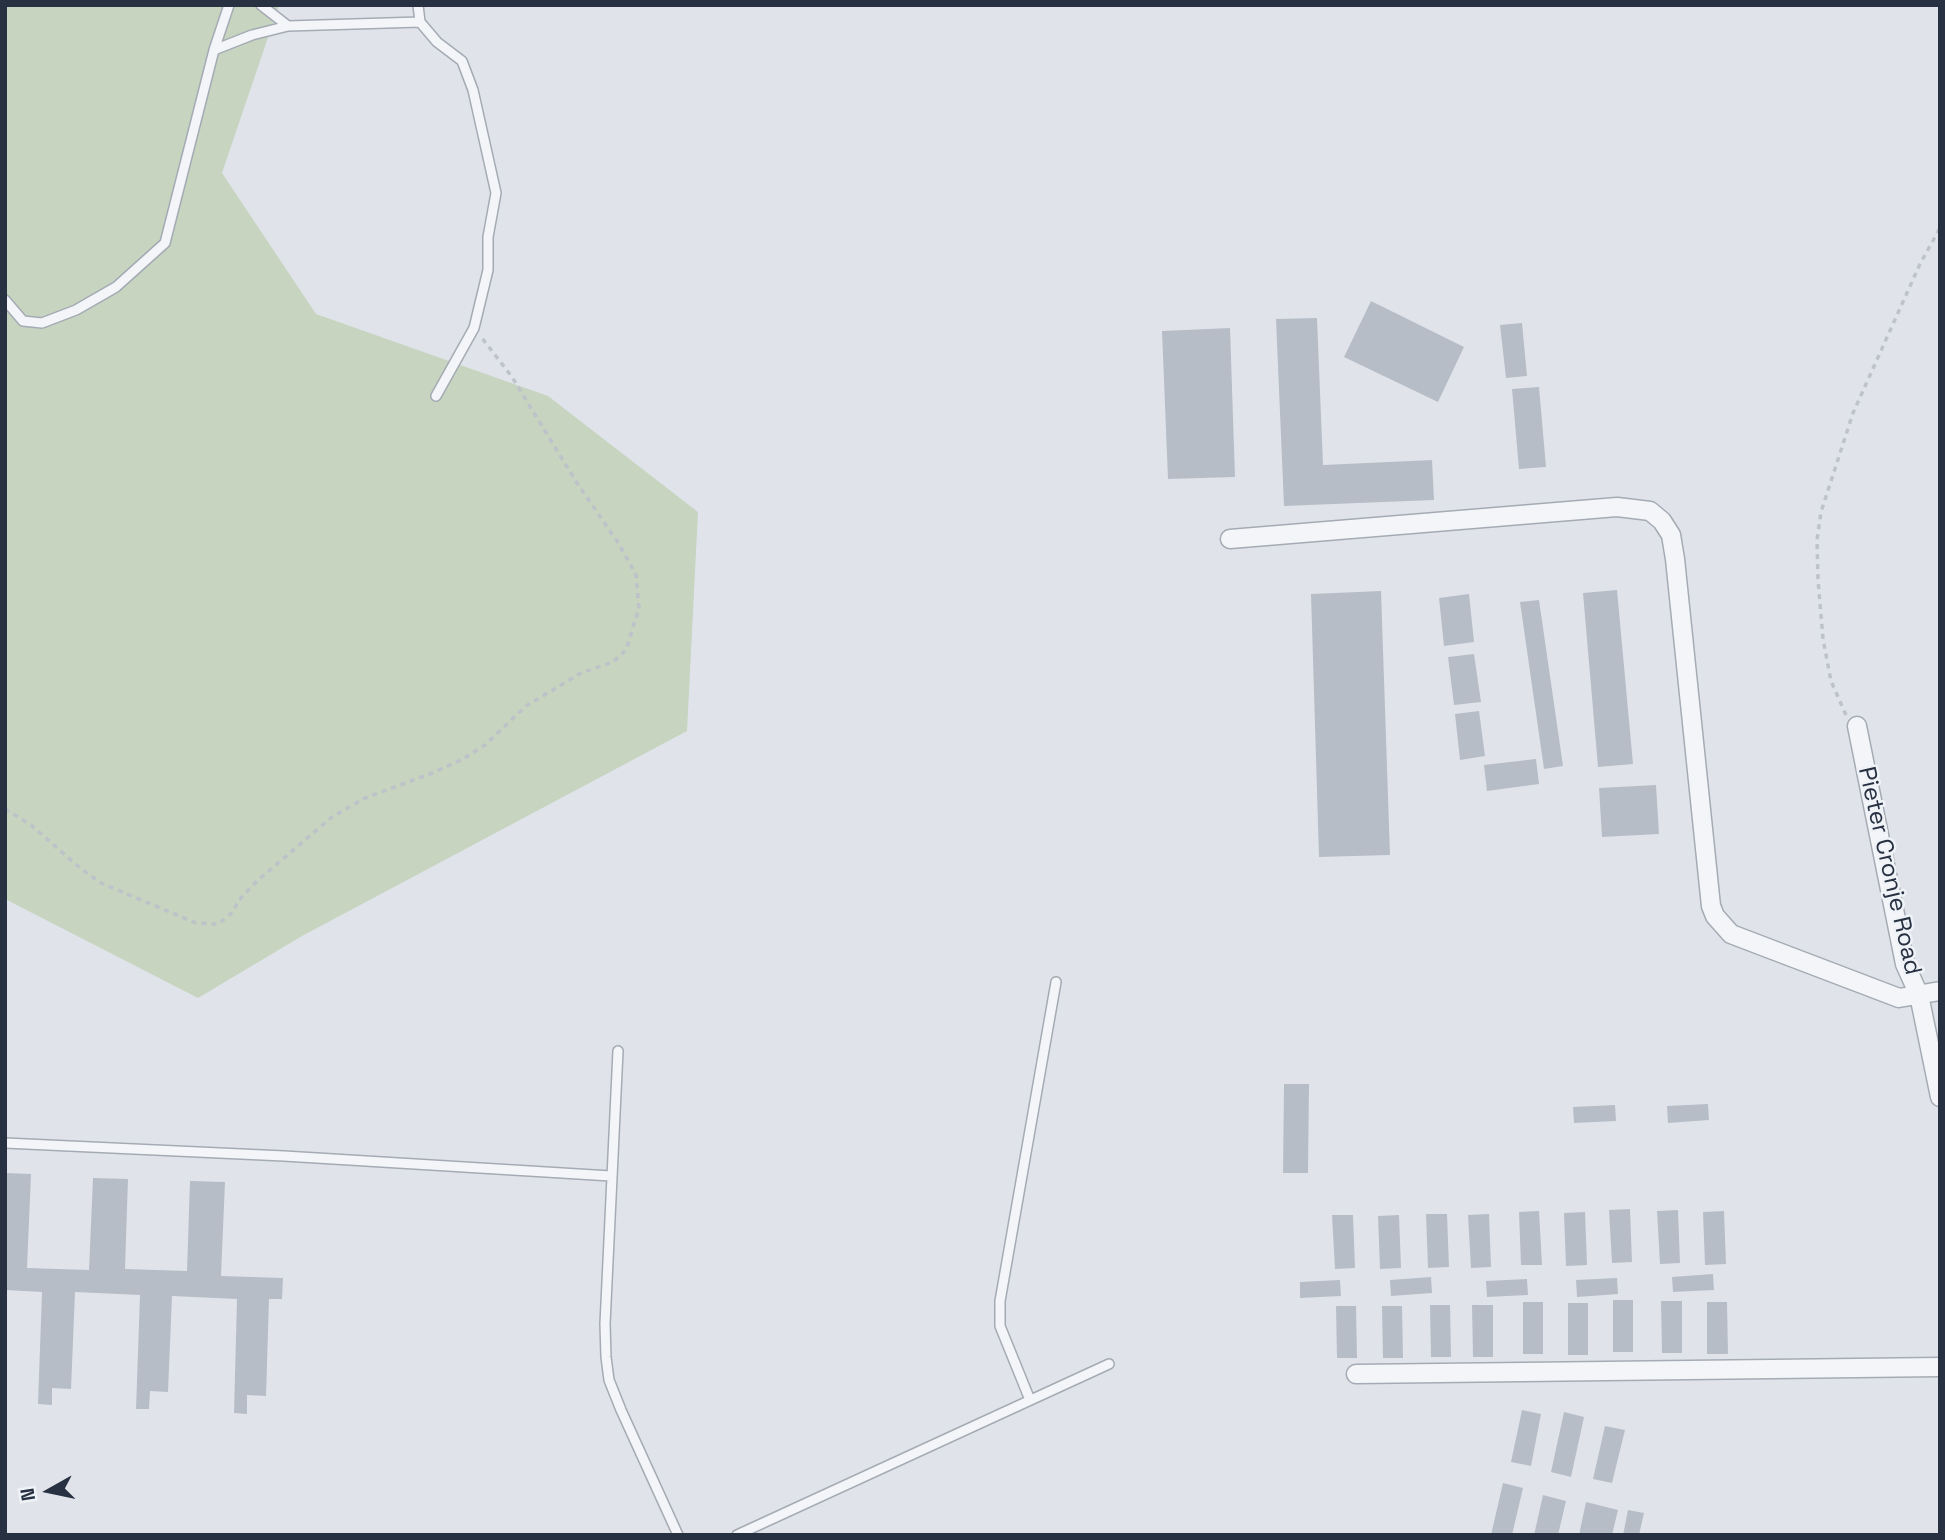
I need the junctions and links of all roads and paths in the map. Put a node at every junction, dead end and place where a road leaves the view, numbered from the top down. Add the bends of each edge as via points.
1 (229, 5) edge
2 (261, 5) edge
3 (418, 5) edge
4 (420, 22) junction
5 (288, 26) junction
6 (214, 50) junction
7 (1940, 228) edge
8 (5, 300) edge
9 (474, 328) junction
10 (436, 396) dead end
11 (1230, 539) dead end
12 (1857, 726) joint
13 (5, 809) edge
14 (1056, 982) dead end
15 (1940, 991) edge
16 (1919, 995) junction
17 (618, 1051) dead end
18 (1940, 1097) edge
19 (5, 1143) edge
20 (611, 1176) junction
21 (1109, 1364) dead end
22 (1940, 1367) edge
23 (1356, 1374) dead end
24 (1030, 1400) junction
25 (678, 1535) edge
26 (737, 1535) edge

1 - 6 lane
2 - 5 lane
3 - 4 lane
4 - 5 lane
4 - 9 lane via 437,43 462,61 496,193 488,270
5 - 6 lane
6 - 8 lane via 165,243 116,287 42,323 23,321
7 - 12 path via 1853,413 1821,512 1817,540 1823,639 1831,681 1847,718
9 - 10 lane
9 - 13 path via 512,377 636,575 639,608 626,650 613,662 552,688 463,759 366,798 332,817 257,881 218,924 196,923 101,883
11 - 16 street via 1617,507 1650,511 1671,535 1675,559 1715,916 1731,934 1777,953 1899,998
12 - 16 street, Pieter Cronje Road via 1905,964
14 - 24 lane via 1000,1301 1000,1326
15 - 16 street
16 - 18 street, Pieter Cronje Road
17 - 20 lane
19 - 20 lane
20 - 25 lane via 605,1324 609,1380
21 - 24 lane
22 - 23 street
24 - 26 lane

